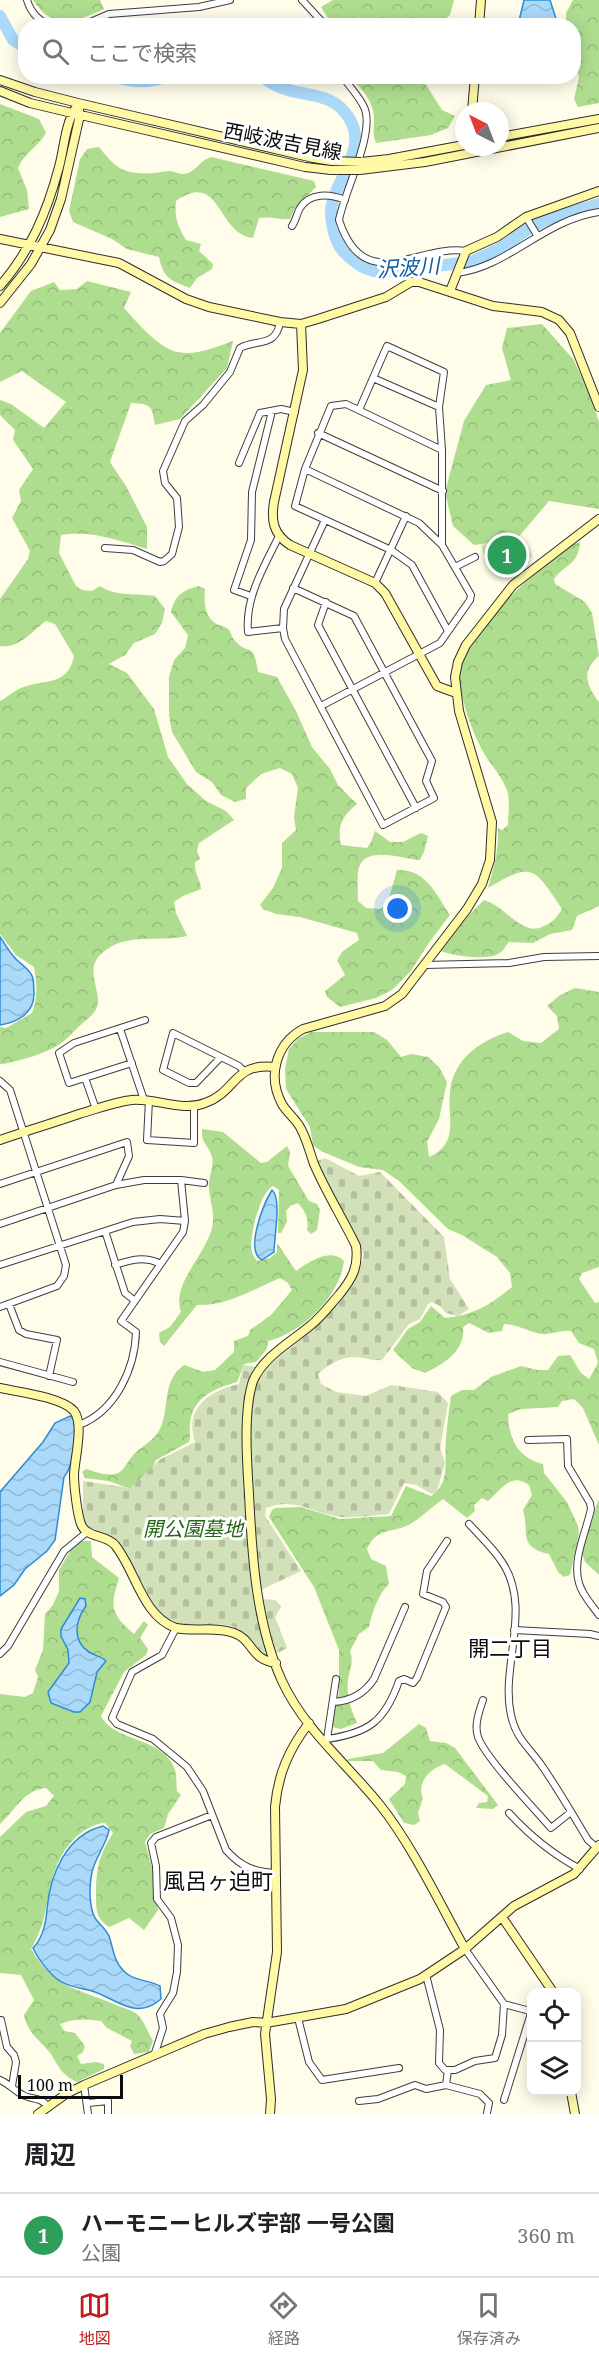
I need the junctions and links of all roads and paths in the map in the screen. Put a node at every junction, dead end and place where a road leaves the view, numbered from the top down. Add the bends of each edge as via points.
1 (27, 0) edge
2 (230, 0) edge
3 (302, 0) edge
4 (481, 0) edge
5 (38, 18) edge
6 (100, 18) edge
7 (319, 18) edge
8 (480, 18) edge
9 (0, 80) edge
10 (348, 84) edge
11 (474, 84) edge
12 (0, 91) edge
13 (473, 102) edge
14 (78, 103) junction
15 (76, 114) junction
16 (599, 119) edge
17 (599, 128) edge
18 (509, 135) edge
19 (509, 143) edge
20 (455, 147) edge
21 (455, 154) edge
22 (331, 165) junction
23 (361, 166) junction
24 (599, 191) edge
25 (343, 200) junction
26 (599, 212) edge
27 (528, 219) junction
28 (292, 226) dead end
29 (536, 234) junction
30 (0, 239) edge
31 (30, 245) junction
32 (41, 247) junction
33 (465, 254) junction
34 (457, 272) junction
35 (0, 285) edge
36 (450, 291) junction
37 (0, 303) edge
38 (280, 322) junction
39 (301, 324) junction
40 (373, 378) junction
41 (439, 407) junction
42 (599, 407) edge
43 (359, 410) junction
44 (272, 411) junction
45 (295, 412) junction
46 (318, 433) junction
47 (442, 450) junction
48 (239, 462) dead end
49 (305, 469) junction
50 (443, 491) junction
51 (406, 516) junction
52 (599, 519) edge
53 (325, 520) junction
54 (279, 536) junction
55 (442, 545) junction
56 (105, 548) dead end
57 (391, 549) junction
58 (310, 553) junction
59 (475, 557) dead end
60 (455, 567) junction
61 (375, 583) junction
62 (293, 588) junction
63 (251, 596) junction
64 (326, 602) junction
65 (283, 628) junction
66 (448, 631) junction
67 (419, 655) junction
68 (385, 673) junction
69 (353, 690) junction
70 (456, 693) junction
71 (321, 706) junction
72 (416, 808) junction
73 (599, 956) edge
74 (425, 965) junction
75 (145, 1020) dead end
76 (120, 1029) junction
77 (220, 1058) junction
78 (132, 1063) junction
79 (275, 1067) junction
80 (244, 1071) junction
81 (85, 1078) junction
82 (0, 1081) edge
83 (146, 1100) junction
84 (194, 1106) junction
85 (96, 1109) junction
86 (23, 1132) junction
87 (0, 1140) edge
88 (37, 1173) junction
89 (181, 1180) junction
90 (204, 1183) dead end
91 (0, 1184) edge
92 (116, 1185) junction
93 (48, 1208) junction
94 (185, 1221) junction
95 (0, 1224) edge
96 (105, 1231) junction
97 (61, 1245) junction
98 (159, 1263) junction
99 (0, 1265) edge
100 (115, 1265) junction
101 (135, 1301) junction
102 (9, 1304) junction
103 (0, 1307) edge
104 (0, 1362) edge
105 (49, 1376) junction
106 (73, 1382) dead end
107 (0, 1388) edge
108 (79, 1425) junction
109 (528, 1440) dead end
110 (468, 1524) dead end
111 (87, 1532) junction
112 (447, 1541) dead end
113 (405, 1607) dead end
114 (599, 1615) edge
115 (176, 1628) junction
116 (514, 1630) junction
117 (599, 1636) edge
118 (0, 1654) edge
119 (276, 1663) junction
120 (336, 1679) dead end
121 (483, 1700) dead end
122 (334, 1702) junction
123 (309, 1723) junction
124 (325, 1740) junction
125 (571, 1812) junction
126 (509, 1813) dead end
127 (212, 1815) junction
128 (598, 1846) edge
129 (580, 1869) junction
130 (276, 1873) junction
131 (502, 1917) junction
132 (465, 1949) junction
133 (426, 1975) junction
134 (550, 1988) edge
135 (504, 2004) junction
136 (527, 2010) edge
137 (298, 2018) junction
138 (2, 2020) dead end
139 (527, 2021) edge
140 (266, 2023) junction
141 (154, 2056) junction
142 (399, 2068) dead end
143 (448, 2070) junction
144 (0, 2080) edge
145 (84, 2085) junction
146 (446, 2085) junction
147 (12, 2086) junction
148 (572, 2096) edge
149 (504, 2100) dead end
150 (359, 2101) dead end
151 (88, 2103) junction
152 (49, 2107) junction
153 (38, 2114) edge
154 (88, 2114) edge
155 (108, 2114) edge
156 (270, 2114) edge
157 (487, 2114) edge
158 (574, 2114) edge

1 - 5 street
2 - 6 street
3 - 7 street
4 - 8 street
9 - 14 street, 西岐波吉見線
10 - 25 street via 365,108 367,119 361,151
11 - 13 street
12 - 15 street, 西岐波吉見線
14 - 15 street
14 - 22 street, 西岐波吉見線
15 - 22 street, 西岐波吉見線 via 305,166
15 - 31 street via 45,213
15 - 32 street via 56,216
16 - 18 street
17 - 19 street, 西岐波吉見線
20 - 23 street, 西岐波吉見線
21 - 23 street, 西岐波吉見線 via 415,164
22 - 23 street, 西岐波吉見線, bridge
24 - 27 street
25 - 28 street via 331,195 309,199 300,207
25 - 33 street via 339,220 343,231 351,245 368,259 390,263 455,249
26 - 29 street
27 - 29 street
27 - 33 street
29 - 34 street via 487,265
30 - 31 street
31 - 32 street
31 - 35 street
32 - 37 street
32 - 38 street via 119,263 186,299
33 - 34 street
34 - 36 street
36 - 39 street via 411,282 386,297
36 - 42 street via 493,306 542,312 559,320 570,333
38 - 39 street
38 - 56 street via 279,331 272,338 240,348 230,372 185,422 163,471 165,483 177,498 179,527 172,554 160,562 133,550
39 - 45 street via 303,370
40 - 41 street
40 - 41 street via 387,346 444,372
40 - 43 street
41 - 47 street
43 - 46 street via 346,404 331,406
43 - 47 street
44 - 45 street
44 - 48 street via 260,413
44 - 63 street via 252,492 250,540 234,590
45 - 54 street via 272,517
46 - 49 street
46 - 50 street
47 - 50 street
49 - 51 street
49 - 53 street via 295,506
50 - 55 street
51 - 55 street
51 - 57 street
52 - 70 street via 503,596 466,645 458,662
53 - 57 street
53 - 58 street
54 - 58 street
54 - 63 street
55 - 60 street
57 - 61 street
57 - 66 street via 412,565
58 - 61 street
58 - 62 street
59 - 60 street
60 - 66 street via 471,595
61 - 67 street via 385,593
62 - 64 street
62 - 65 street via 284,609
63 - 65 street via 248,632
64 - 68 street via 354,616
64 - 69 street via 318,625
65 - 71 street via 290,650
66 - 67 street via 440,643
67 - 68 street
67 - 70 street via 436,686
68 - 69 street
68 - 72 street via 432,761 426,781 434,798
69 - 71 street
69 - 72 street
70 - 74 street via 489,807 491,849 476,896
71 - 72 street via 383,825
73 - 74 street
74 - 79 street via 408,988 385,1006 294,1034 280,1049
75 - 76 street
76 - 78 street
76 - 81 street via 74,1043 59,1053 69,1083
77 - 77 street via 195,1083 163,1070 173,1033
77 - 80 street
78 - 81 street
78 - 83 street
79 - 80 street via 261,1065
79 - 119 street via 279,1095 301,1128 358,1258 349,1283 318,1319 270,1359 257,1374 251,1392 247,1465 251,1533 259,1601
80 - 84 street via 213,1100
81 - 85 street
82 - 86 street via 10,1090
83 - 84 street
83 - 84 street via 147,1140 194,1143
83 - 85 street
85 - 86 street
86 - 87 street
86 - 88 street
88 - 91 street
88 - 92 street via 127,1142 129,1156
88 - 93 street
89 - 90 street
89 - 92 street
89 - 94 street
92 - 93 street
93 - 95 street
93 - 97 street
94 - 96 street via 147,1220
94 - 98 street via 183,1232
96 - 97 street
96 - 100 street
97 - 99 street
97 - 102 street via 66,1265 57,1286
98 - 100 street via 133,1259
98 - 101 street
100 - 101 street via 124,1293
101 - 108 street via 121,1321 136,1332 136,1352 130,1371 105,1407
102 - 103 street
102 - 105 street via 19,1330 57,1340
104 - 105 street
105 - 106 street
107 - 108 street via 62,1402 75,1412
108 - 111 street via 74,1478 81,1523
109 - 114 street via 567,1440 568,1466 591,1509 579,1556 579,1583
110 - 116 street via 503,1563 509,1576
111 - 115 street via 105,1537 116,1546 151,1608 163,1622
111 - 118 street via 64,1551
112 - 124 street via 427,1571 423,1594 446,1607 417,1678 413,1683 404,1678 399,1681 391,1704 370,1728
113 - 122 street via 367,1689 354,1698
115 - 119 street via 234,1633 246,1641 259,1659
115 - 127 street via 162,1655 132,1672 112,1718 117,1724 153,1739 179,1759 202,1791
116 - 117 street
116 - 125 street via 509,1696 516,1731
119 - 123 street via 291,1698
120 - 122 street
121 - 125 street via 477,1728 490,1756 551,1828
122 - 124 street
123 - 124 street
123 - 130 street via 290,1750 277,1788
124 - 132 street via 391,1819
125 - 128 street via 588,1840
126 - 129 street via 558,1858
127 - 130 street via 226,1850 233,1857 255,1870
127 - 141 street via 156,1837 151,1843 157,1899 171,1918 177,1945 173,1993 160,2014 163,2028
128 - 129 street
129 - 131 street via 523,1900
130 - 140 street via 276,1952
131 - 132 street
131 - 134 street
132 - 133 street
132 - 135 street
133 - 137 street via 346,2008
133 - 143 street via 440,2030 439,2063
135 - 136 street
135 - 143 street via 502,2035 495,2058
137 - 140 street
137 - 142 street via 309,2062 322,2080
138 - 147 street via 7,2048 14,2055
139 - 149 street
140 - 141 street via 229,2026
140 - 156 street
141 - 145 street
143 - 146 street
144 - 147 street
145 - 151 street
145 - 152 street
146 - 150 street via 426,2089 415,2085
146 - 157 street via 483,2096 489,2103
147 - 152 street via 22,2095 42,2099
148 - 158 street
151 - 154 street
151 - 155 street via 108,2101
152 - 153 street

